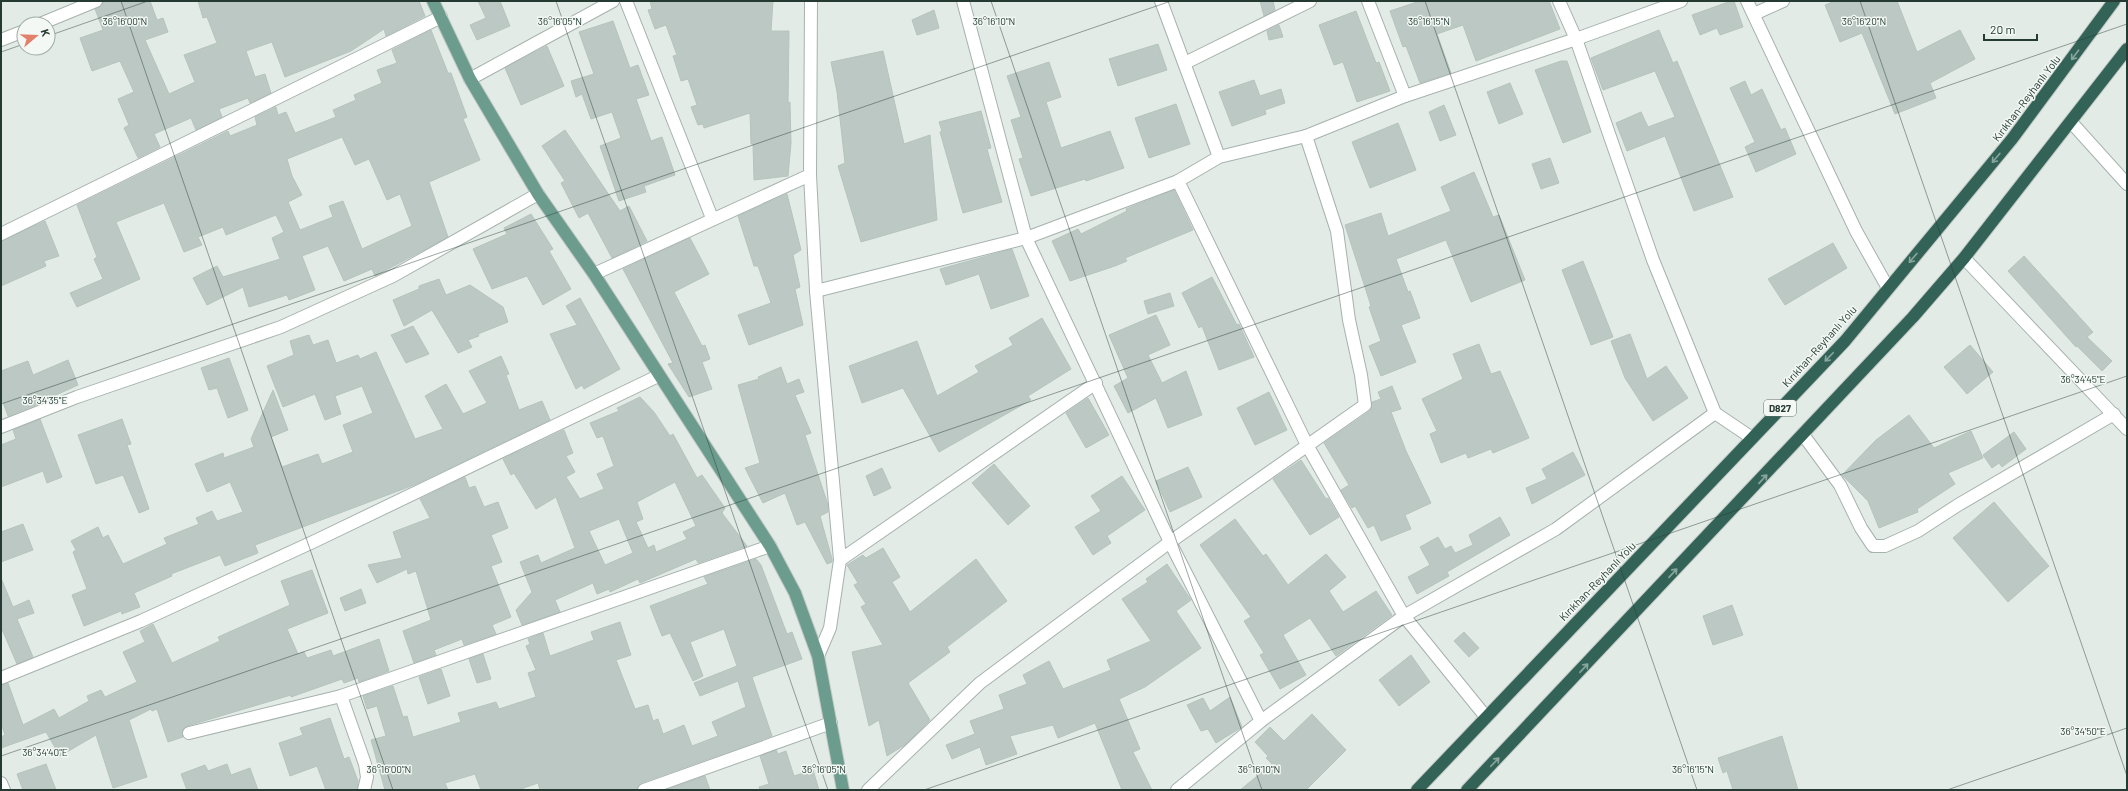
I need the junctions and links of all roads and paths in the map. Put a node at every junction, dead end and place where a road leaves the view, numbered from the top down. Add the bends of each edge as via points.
1 (96, 1) edge
2 (433, 1) edge
3 (613, 1) edge
4 (626, 1) edge
5 (811, 1) edge
6 (963, 1) edge
7 (1161, 1) edge
8 (1310, 1) edge
9 (1368, 1) edge
10 (1559, 1) edge
11 (1680, 1) edge
12 (1747, 1) edge
13 (1783, 1) edge
14 (2109, 4) edge
15 (1754, 14) junction
16 (56, 17) edge
17 (441, 17) junction
18 (16, 33) edge
19 (1576, 39) junction
20 (1, 40) edge
21 (2127, 49) edge
22 (1185, 63) junction
23 (470, 79) junction
24 (1405, 96) junction
25 (2071, 122) junction
26 (1306, 136) junction
27 (1219, 157) junction
28 (810, 175) junction
29 (1178, 181) junction
30 (2127, 184) edge
31 (538, 194) junction
32 (712, 218) junction
33 (1, 234) edge
34 (1026, 238) junction
35 (1964, 258) junction
36 (594, 274) junction
37 (1888, 288) junction
38 (816, 291) junction
39 (658, 376) junction
40 (1096, 383) junction
41 (1715, 413) junction
42 (2114, 414) junction
43 (1, 427) edge
44 (2127, 429) edge
45 (1804, 436) junction
46 (1752, 438) junction
47 (1307, 445) junction
48 (1170, 542) junction
49 (770, 546) junction
50 (840, 560) junction
51 (1404, 616) junction
52 (818, 656) junction
53 (1, 678) edge
54 (340, 696) junction
55 (1486, 717) junction
56 (1261, 721) junction
57 (832, 723) junction
58 (190, 733) dead end
59 (1, 783) edge
60 (4, 790) edge
61 (364, 790) edge
62 (644, 790) edge
63 (843, 790) edge
64 (868, 790) edge
65 (1177, 790) edge
66 (1417, 790) edge
67 (1468, 790) edge

1 - 16 street
2 - 17 main road
3 - 23 street
4 - 32 street
5 - 28 street
6 - 34 street
7 - 22 street
8 - 22 street
9 - 24 street
10 - 19 street
11 - 19 street
12 - 15 street
13 - 15 street
14 -> 37 highway, Kırıkhan-Reyhanlı Yolu / D827 via 2012,139
15 - 37 street via 1853,224
17 - 23 main road
17 - 33 street
18 - 20 street
19 - 24 street
19 - 41 street via 1653,260
21 - 25 highway
22 - 27 street
23 - 31 main road
24 - 26 street
25 - 30 street
25 - 35 highway
26 - 27 street
26 - 47 street via 1337,231 1349,320 1365,405
27 - 29 street
28 - 32 street
28 - 38 street
29 - 34 street
29 - 47 street
31 - 36 main road
31 - 43 street via 393,276 281,327 77,397
32 - 36 street
34 - 38 street
34 - 40 street
35 - 42 street
35 - 45 highway via 1913,318
36 - 39 main road
37 -> 46 highway, Kırıkhan-Reyhanlı Yolu / D827 via 1845,341
38 - 50 street
39 - 49 main road
39 - 53 street via 155,615
40 - 48 street
40 - 50 street
41 - 46 street
41 - 51 street via 1556,529
42 - 44 street
42 - 45 street via 2033,460 1918,531 1885,546 1872,546 1840,485
67 -> 45 highway
46 - 55 highway, Kırıkhan-Reyhanlı Yolu / D827
47 - 48 street
47 - 51 street
48 - 56 street
48 - 64 street via 980,684
49 - 52 main road via 795,593
49 - 54 street
50 - 52 street via 830,628
51 - 55 street
51 - 56 street
52 - 57 main road
54 - 58 street
54 - 61 street via 365,764 367,777
55 - 66 highway, Kırıkhan-Reyhanlı Yolu / D827
56 - 65 street
57 - 62 street
57 - 63 main road
59 - 60 street

